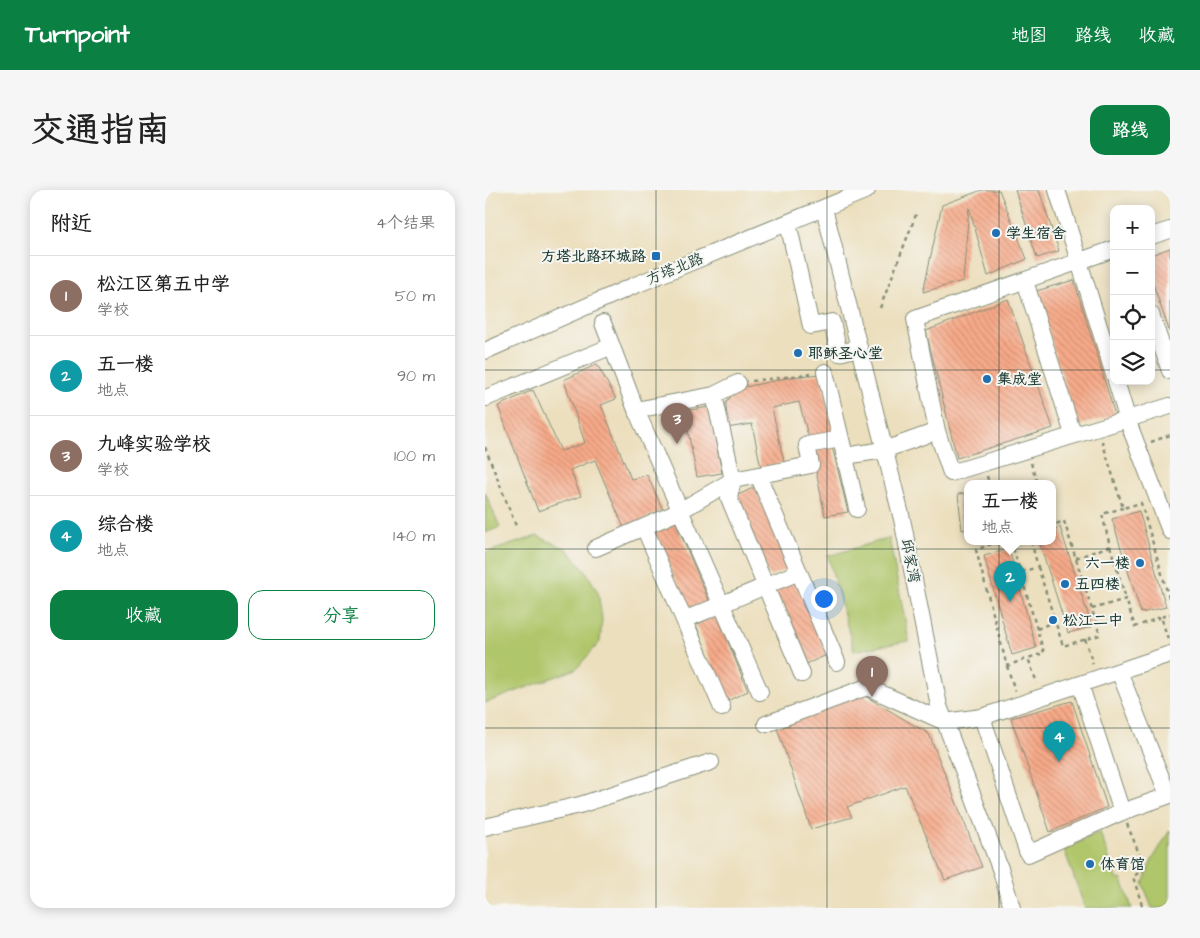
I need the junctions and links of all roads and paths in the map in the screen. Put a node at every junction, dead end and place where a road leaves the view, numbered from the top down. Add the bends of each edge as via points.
1 (867, 190) edge
2 (1057, 190) edge
3 (824, 208) junction
4 (917, 212) dead end
5 (788, 223) junction
6 (1170, 230) edge
7 (1155, 235) edge
8 (1111, 250) edge
9 (1079, 262) junction
10 (1025, 281) junction
11 (880, 308) dead end
12 (603, 323) dead end
13 (1155, 326) edge
14 (612, 346) junction
15 (859, 348) junction
16 (485, 351) edge
17 (1110, 362) edge
18 (1170, 371) edge
19 (825, 372) joint
20 (738, 383) joint
21 (1117, 385) edge
22 (714, 394) junction
23 (486, 398) edge
24 (1170, 406) edge
25 (636, 410) junction
26 (1127, 418) junction
27 (1097, 427) junction
28 (937, 431) junction
29 (1073, 434) junction
30 (1170, 435) edge
31 (843, 446) junction
32 (485, 447) edge
33 (1137, 447) junction
34 (1027, 449) junction
35 (884, 450) junction
36 (758, 475) junction
37 (733, 480) junction
38 (1036, 480) edge
39 (1123, 508) junction
40 (857, 509) dead end
41 (680, 511) junction
42 (1056, 524) edge
43 (516, 526) dead end
44 (644, 527) junction
45 (1170, 531) edge
46 (989, 545) edge
47 (1012, 545) edge
48 (1032, 545) edge
49 (1110, 546) junction
50 (596, 548) dead end
51 (1076, 558) junction
52 (1038, 567) junction
53 (799, 572) junction
54 (1021, 572) junction
55 (765, 586) junction
56 (1126, 599) junction
57 (1170, 600) edge
58 (721, 604) junction
59 (1092, 609) junction
60 (1170, 614) edge
61 (1161, 617) junction
62 (684, 620) junction
63 (1055, 621) junction
64 (1037, 629) junction
65 (1085, 639) junction
66 (1170, 646) edge
67 (1170, 654) edge
68 (1028, 658) junction
69 (837, 662) dead end
70 (1007, 666) junction
71 (1119, 671) junction
72 (802, 674) dead end
73 (1097, 678) junction
74 (1080, 684) junction
75 (760, 692) dead end
76 (1042, 696) junction
77 (1019, 704) junction
78 (722, 708) dead end
79 (982, 716) junction
80 (945, 722) junction
81 (765, 724) dead end
82 (711, 762) dead end
83 (1169, 795) edge
84 (1122, 812) junction
85 (485, 827) edge
86 (1012, 908) edge
87 (1143, 908) edge

1 - 3 street, 方塔北路
2 - 9 street
3 - 5 street, 方塔北路
3 - 15 street, 邱家湾
4 - 11 path
5 - 15 street via 811,326 832,322 839,353
5 - 16 street, 方塔北路
6 - 7 street
8 - 9 street
9 - 10 street
9 - 17 street
10 - 28 street via 915,319
10 - 29 street
12 - 14 street
13 - 18 street
14 - 23 street
14 - 25 street
15 - 35 street, 邱家湾
19 - 20 path
19 - 31 street
20 - 22 street
21 - 26 street
22 - 25 street
22 - 37 street
24 - 26 street
25 - 41 street
26 - 27 street
26 - 33 street
27 - 29 street
27 - 39 path
28 - 34 street via 951,473
28 - 35 street
29 - 34 street
30 - 33 path
31 - 35 street via 845,456
31 - 36 street via 807,445 811,465
31 - 40 street
32 - 43 path
33 - 45 street
34 - 38 path
35 - 80 street, 邱家湾
36 - 37 street
36 - 53 street
37 - 41 street
37 - 55 street via 729,498
39 - 49 path via 1102,514
39 - 57 path via 1141,503
41 - 44 street
41 - 58 street
42 - 51 path via 1064,521
44 - 50 street
44 - 62 street
46 - 70 path via 976,550
47 - 54 path
48 - 52 path
49 - 51 path
49 - 56 path
51 - 59 path
52 - 54 path
52 - 63 path
53 - 55 street
53 - 69 street
54 - 64 path
55 - 58 street
55 - 72 street
56 - 59 path
56 - 61 path via 1135,627
58 - 62 street
58 - 75 street
59 - 65 path via 1100,635
60 - 61 path
61 - 66 path
62 - 78 street
63 - 64 path
63 - 65 path via 1063,646
64 - 68 path via 1044,653
65 - 73 path
67 - 71 street
68 - 70 path
68 - 76 path
70 - 77 path
71 - 73 street
71 - 83 street
73 - 74 street
74 - 76 street
74 - 84 street
76 - 77 street
77 - 79 street
79 - 80 street
79 - 84 street via 1028,854
80 - 81 street via 867,687
80 - 86 street, 邱家湾
82 - 85 street via 580,805
83 - 84 street
84 - 87 path via 1145,868 1133,877

